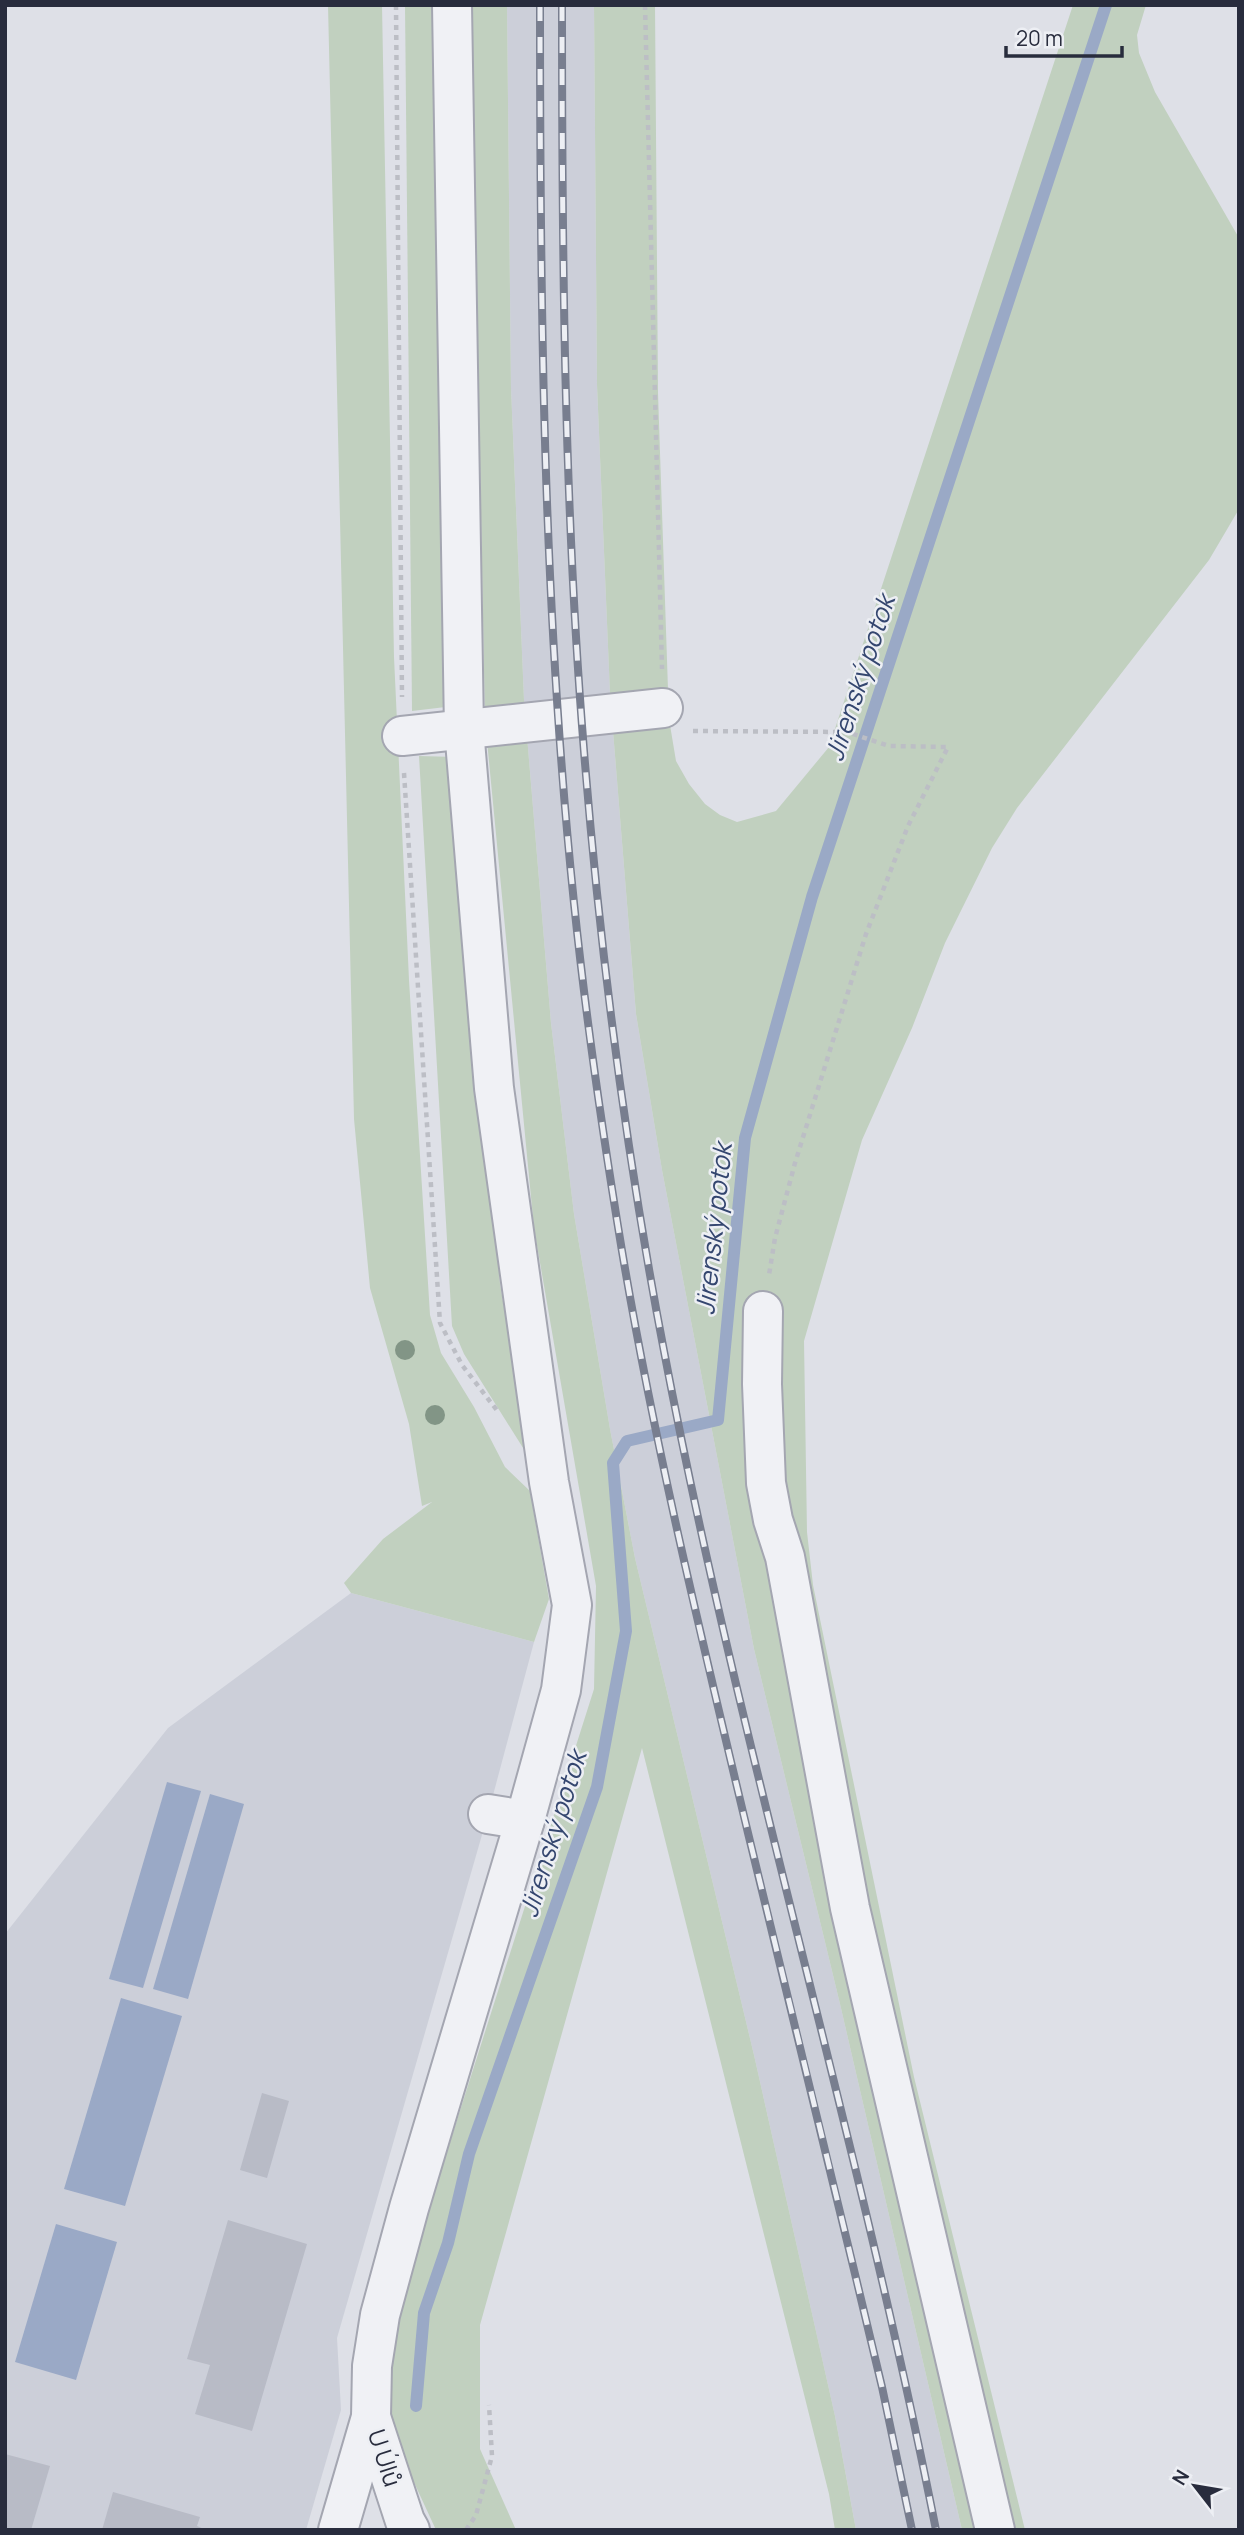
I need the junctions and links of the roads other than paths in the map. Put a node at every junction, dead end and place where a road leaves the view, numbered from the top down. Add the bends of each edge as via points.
1 (452, 5) edge
2 (663, 708) road end
3 (464, 729) junction
4 (402, 736) dead end
5 (763, 1311) road end
6 (488, 1814) dead end
7 (525, 1820) junction
8 (371, 2417) junction
9 (338, 2530) edge
10 (410, 2530) edge
11 (995, 2530) edge

1 - 3 street
2 - 3 street
3 - 4 street
3 - 7 street via 494,1088 549,1482 572,1605 561,1690
5 - 11 street via 765,1483 785,1557 850,1908
6 - 7 street
7 - 8 street via 380,2315
8 - 9 street, U Úlů
8 - 10 street, U Úlů

